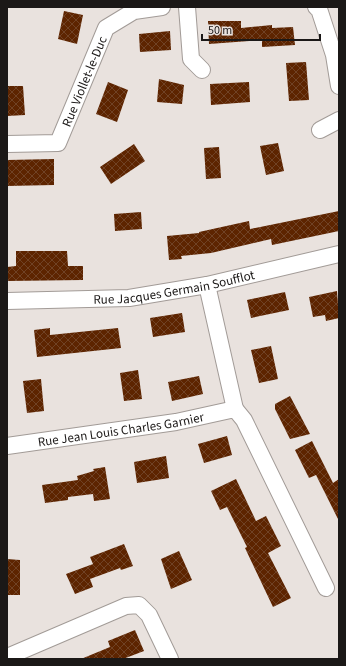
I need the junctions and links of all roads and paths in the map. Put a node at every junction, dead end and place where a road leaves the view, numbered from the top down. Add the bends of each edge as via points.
1 (162, 7) edge
2 (187, 7) edge
3 (316, 7) edge
4 (202, 70) dead end
5 (339, 86) edge
6 (339, 120) edge
7 (320, 130) dead end
8 (7, 144) edge
9 (339, 254) edge
10 (207, 285) junction
11 (7, 301) edge
12 (235, 409) junction
13 (7, 446) edge
14 (326, 588) dead end
15 (7, 657) edge
16 (170, 659) edge

1 - 8 street, Rue Viollet-le-Duc via 134,11 106,28 58,143
2 - 4 street via 191,60
3 - 5 street via 334,55
6 - 7 street
9 - 10 street, Rue Jacques Germain Soufflot
10 - 11 street, Rue Jacques Germain Soufflot via 129,298
10 - 12 street
12 - 13 street, Rue Jean Louis Charles Garnier via 169,423
12 - 14 street via 244,420
15 - 16 street via 126,606 139,605 149,615

